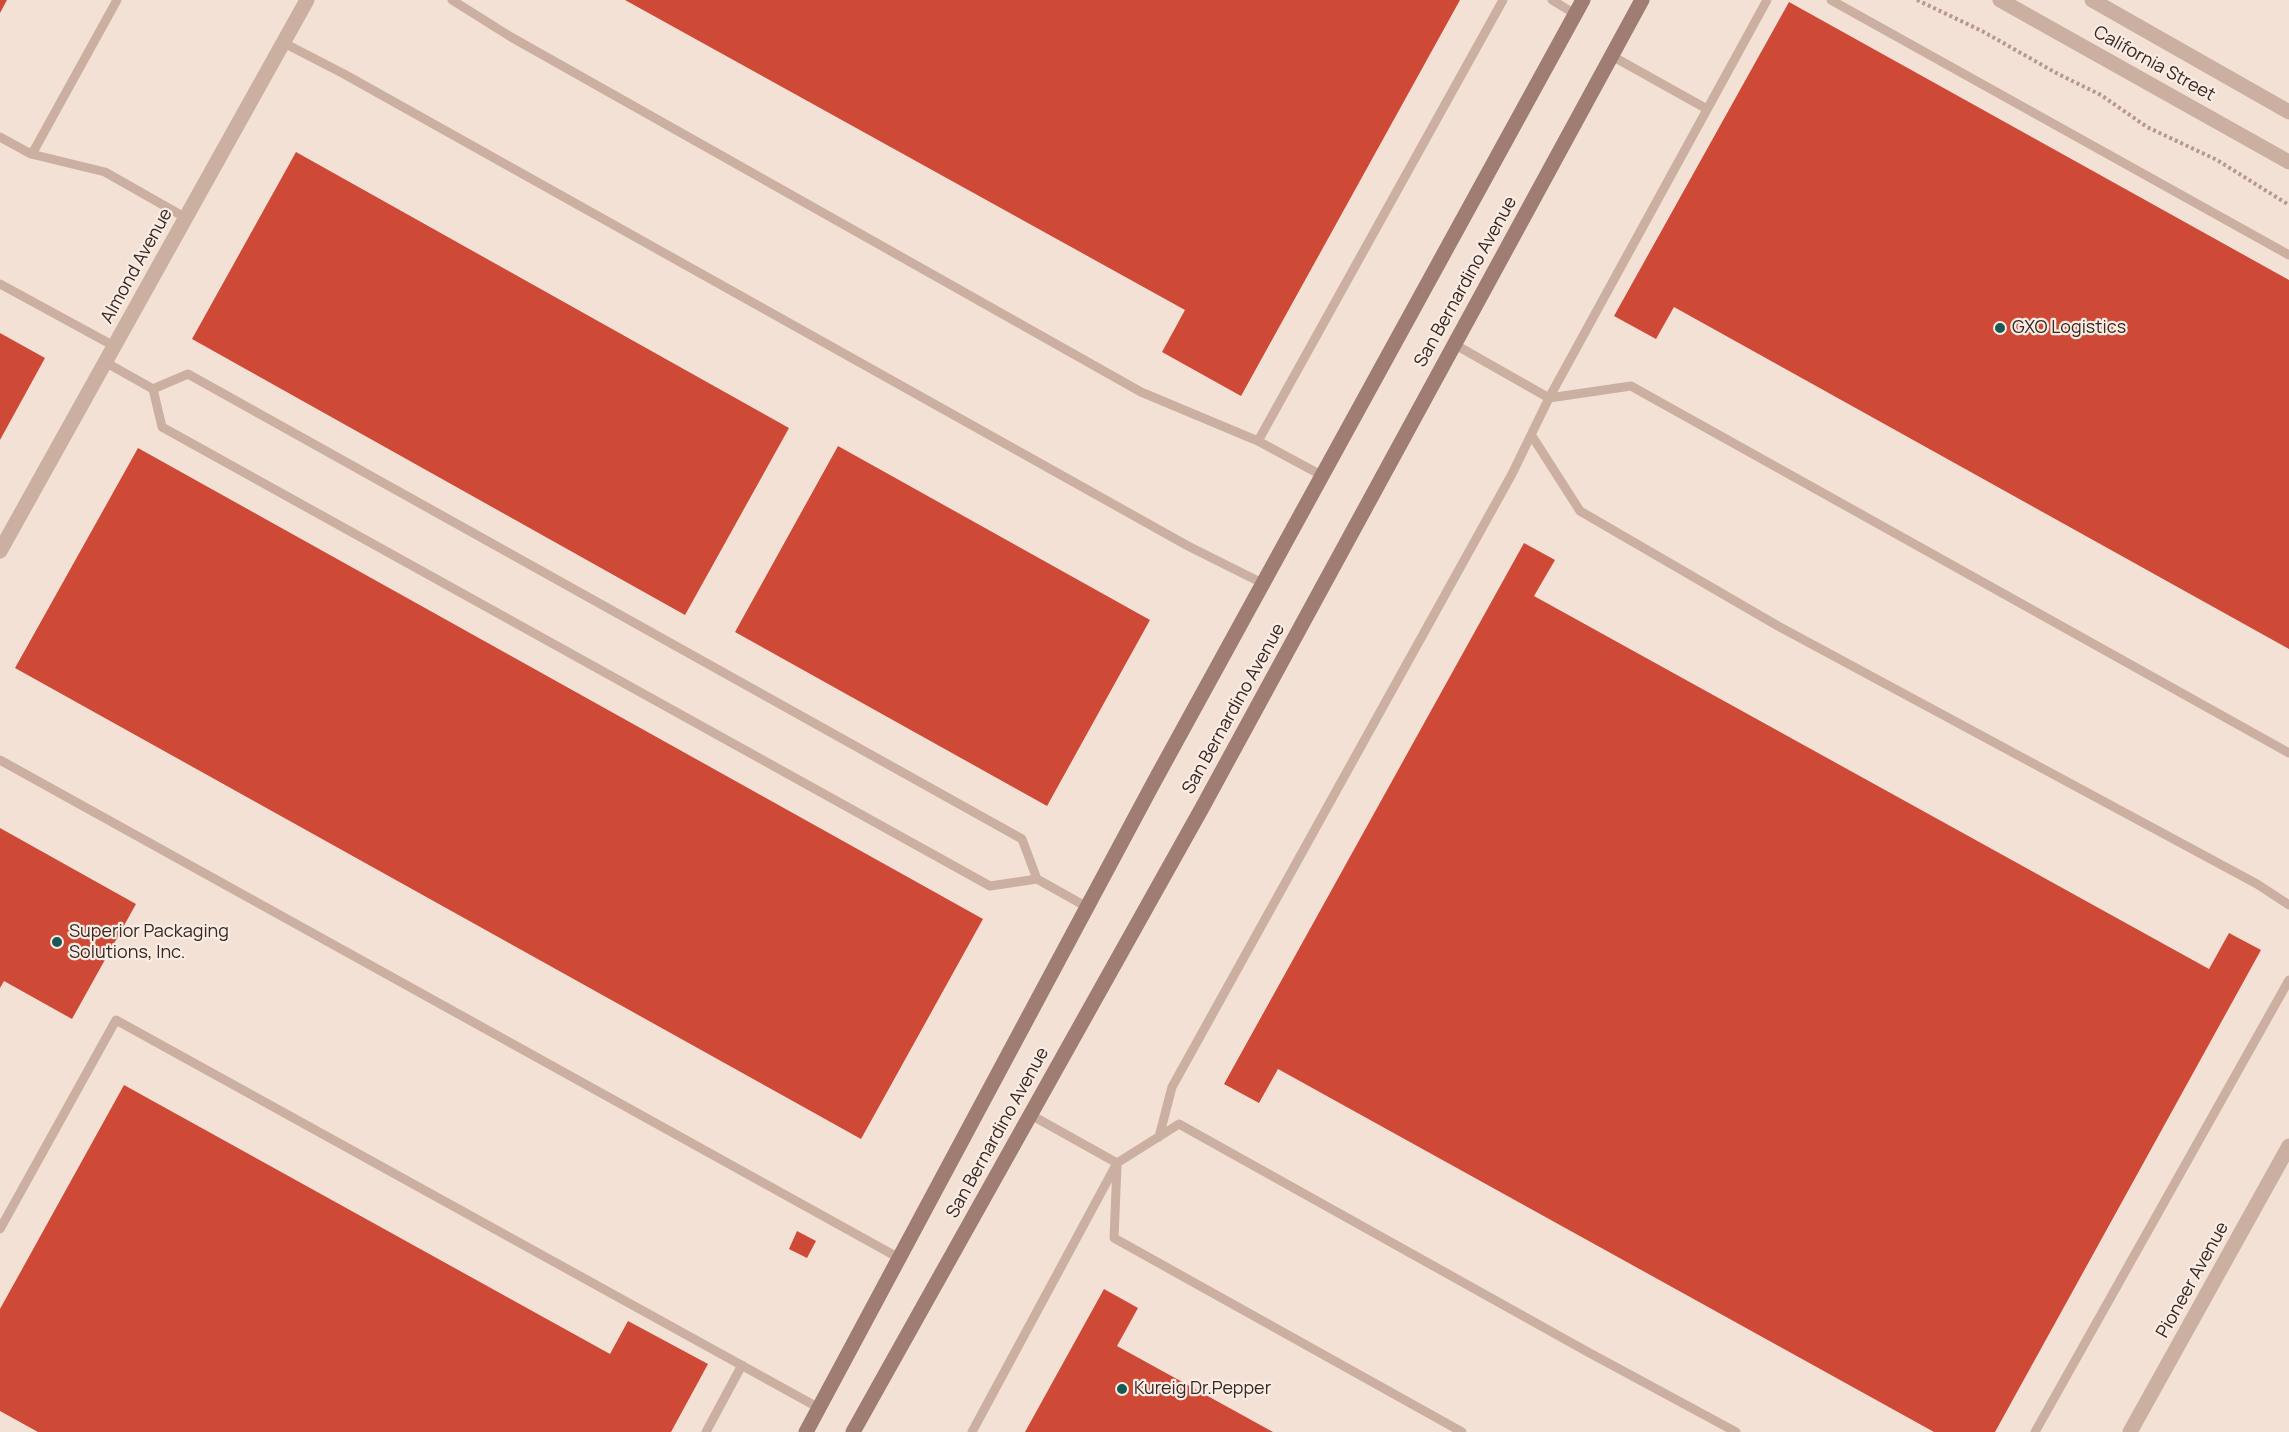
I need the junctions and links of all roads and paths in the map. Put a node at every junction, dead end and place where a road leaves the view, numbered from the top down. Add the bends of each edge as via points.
1 (117, 0) edge
2 (307, 0) edge
3 (452, 0) edge
4 (1503, 0) edge
5 (1552, 0) edge
6 (1642, 0) edge
7 (1767, 0) edge
8 (1831, 0) edge
9 (1917, 0) edge
10 (2000, 0) edge
11 (2092, 0) edge
12 (1579, 7) edge
13 (284, 43) junction
14 (1612, 56) junction
15 (1707, 109) junction
16 (2289, 112) edge
17 (0, 137) edge
18 (32, 154) junction
19 (2289, 162) edge
20 (2289, 205) edge
21 (186, 218) junction
22 (2289, 255) edge
23 (0, 284) edge
24 (1454, 344) junction
25 (114, 346) junction
26 (105, 362) junction
27 (153, 389) junction
28 (1549, 398) junction
29 (1532, 436) junction
30 (1258, 441) junction
31 (1322, 475) junction
32 (0, 551) edge
33 (1262, 583) junction
34 (2289, 753) edge
35 (0, 760) edge
36 (1037, 879) junction
37 (2289, 905) edge
38 (1087, 907) junction
39 (2289, 980) edge
40 (1031, 1115) junction
41 (1159, 1137) junction
42 (2289, 1146) edge
43 (1117, 1163) junction
44 (0, 1229) edge
45 (899, 1258) junction
46 (742, 1365) junction
47 (819, 1408) junction
48 (706, 1432) edge
49 (806, 1432) edge
50 (853, 1432) edge
51 (972, 1432) edge
52 (1462, 1432) edge
53 (1736, 1432) edge
54 (2035, 1432) edge
55 (2130, 1432) edge

1 - 18 lane
2 - 13 street, Almond Avenue
3 - 30 lane via 521,43 1141,392
4 - 30 lane
5 - 12 lane
6 - 14 main road, San Bernardino Avenue
7 - 15 lane
8 - 22 lane
9 - 20 path via 2102,95 2147,127 2217,160
10 - 19 street, California Street
11 - 16 street, California Street
12 - 31 main road, San Bernardino Avenue
13 - 21 street, Almond Avenue
13 - 33 lane via 1167,534
14 - 15 lane
14 - 24 main road, San Bernardino Avenue
15 - 28 lane
17 - 18 lane
18 - 21 lane via 105,172
21 - 25 street, Almond Avenue
23 - 25 lane
24 - 28 lane
24 - 40 main road, San Bernardino Avenue
25 - 26 street, Almond Avenue
26 - 27 lane
26 - 32 street, Almond Avenue
27 - 36 lane via 162,427 990,886
27 - 36 lane via 188,374 1022,839
28 - 29 lane
28 - 34 lane via 1631,386
29 - 37 lane via 1580,511 1778,626
29 - 41 lane via 1172,1087
30 - 31 lane
31 - 33 main road, San Bernardino Avenue
33 - 38 main road, San Bernardino Avenue
35 - 45 lane
36 - 38 lane
38 - 45 main road, San Bernardino Avenue
39 - 54 lane
40 - 43 lane
40 - 50 main road, San Bernardino Avenue
41 - 43 lane
41 - 53 lane via 1179,1124
42 - 55 street, Pioneer Avenue
43 - 51 lane
43 - 52 lane via 1114,1238
44 - 46 lane via 116,1020
45 - 47 main road, San Bernardino Avenue
46 - 47 lane
46 - 48 lane
47 - 49 main road, San Bernardino Avenue

